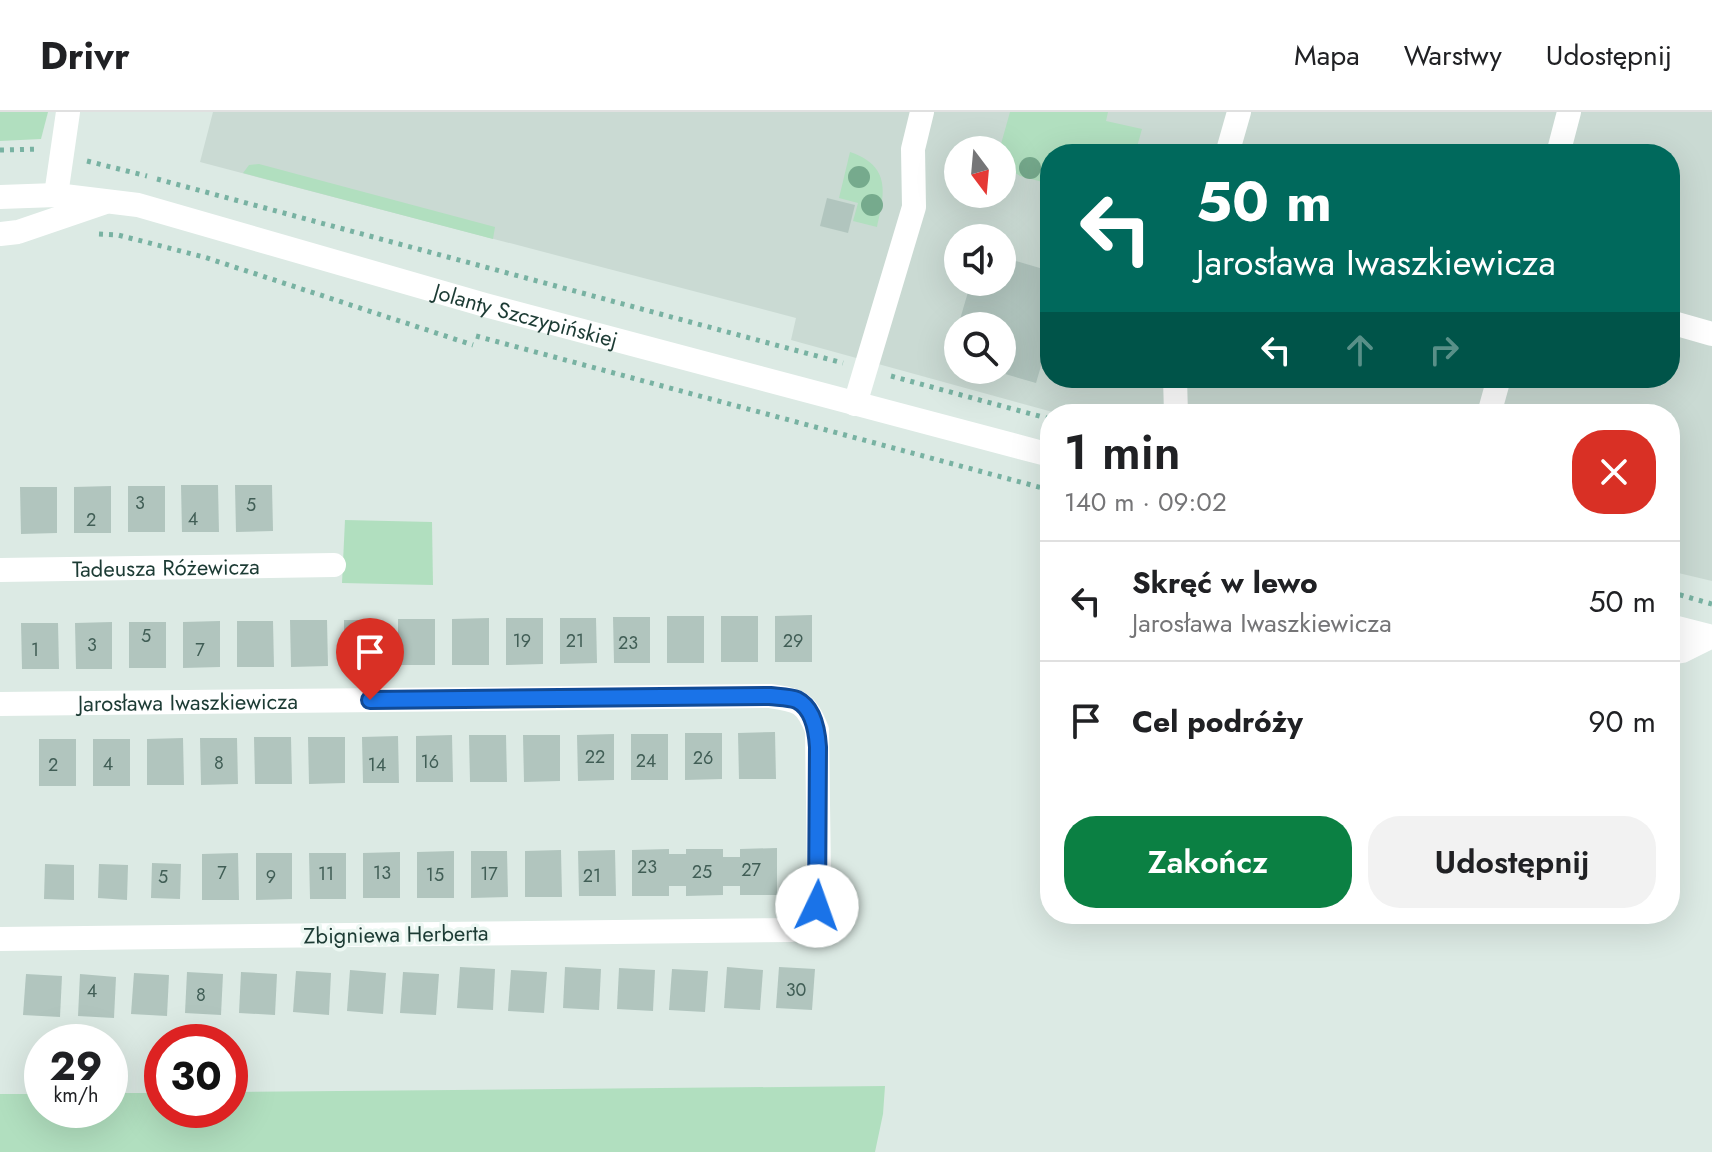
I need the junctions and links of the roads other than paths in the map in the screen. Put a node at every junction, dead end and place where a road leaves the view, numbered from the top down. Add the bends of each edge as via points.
1 (68, 112) edge
2 (922, 112) edge
3 (1239, 112) edge
4 (1569, 112) edge
5 (1230, 144) edge
6 (1561, 144) edge
7 (56, 195) junction
8 (0, 197) edge
9 (113, 200) junction
10 (0, 234) edge
11 (1680, 325) edge
12 (1712, 334) edge
13 (855, 404) junction
14 (1040, 452) edge
15 (334, 565) dead end
16 (0, 570) edge
17 (1680, 629) edge
18 (1711, 637) edge
19 (1680, 651) edge
20 (0, 704) edge
21 (792, 930) joint
22 (0, 939) edge

1 - 7 street
2 - 13 street via 913,149 914,207
3 - 5 street
4 - 6 street
7 - 8 street, Jolanty Szczypińskiej
7 - 9 street, Jolanty Szczypińskiej
9 - 10 street
9 - 13 street, Jolanty Szczypińskiej
11 - 12 street
13 - 14 street, Jolanty Szczypińskiej
15 - 16 street, Tadeusza Różewicza
17 - 18 street
18 - 19 street
20 - 21 street, Jarosława Iwaszkiewicza via 770,696 796,700 810,713 817,730 819,877 810,920
21 - 22 street, Zbigniewa Herberta

